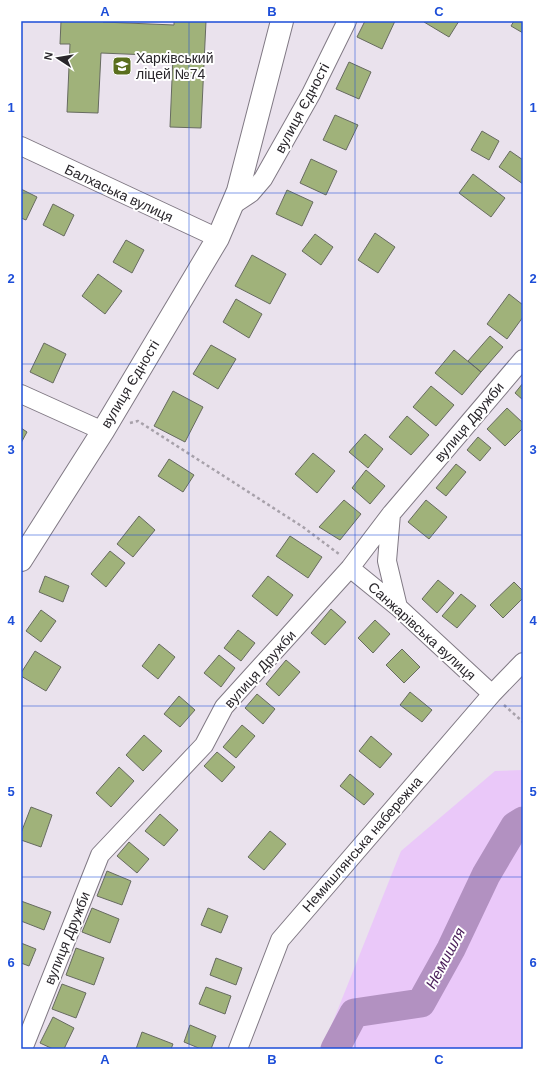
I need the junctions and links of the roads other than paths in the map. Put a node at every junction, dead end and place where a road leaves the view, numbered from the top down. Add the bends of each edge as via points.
1 (282, 21) edge
2 (347, 21) edge
3 (21, 146) edge
4 (233, 205) junction
5 (218, 238) junction
6 (523, 359) edge
7 (21, 394) edge
8 (103, 431) junction
9 (391, 514) junction
10 (21, 560) edge
11 (350, 568) junction
12 (398, 607) junction
13 (523, 662) edge
14 (492, 694) junction
15 (23, 1049) edge
16 (238, 1049) edge

1 - 4 main road, вулиця Єдності
2 - 4 street, вулиця Єдності via 311,94 263,179 251,193
3 - 5 street, Балхаська вулиця
4 - 5 main road, вулиця Єдності
5 - 8 main road, вулиця Єдності
6 - 9 street, вулиця Дружби
7 - 8 street
8 - 10 main road, вулиця Єдності
9 - 11 street, вулиця Дружби
9 - 12 street via 387,561
11 - 12 street, Санжарівська вулиця
11 - 15 street, вулиця Дружби via 224,707 204,745 100,855
12 - 14 street, Санжарівська вулиця
13 - 14 street, Немишлянська набережна
14 - 16 street, Немишлянська набережна via 280,940

